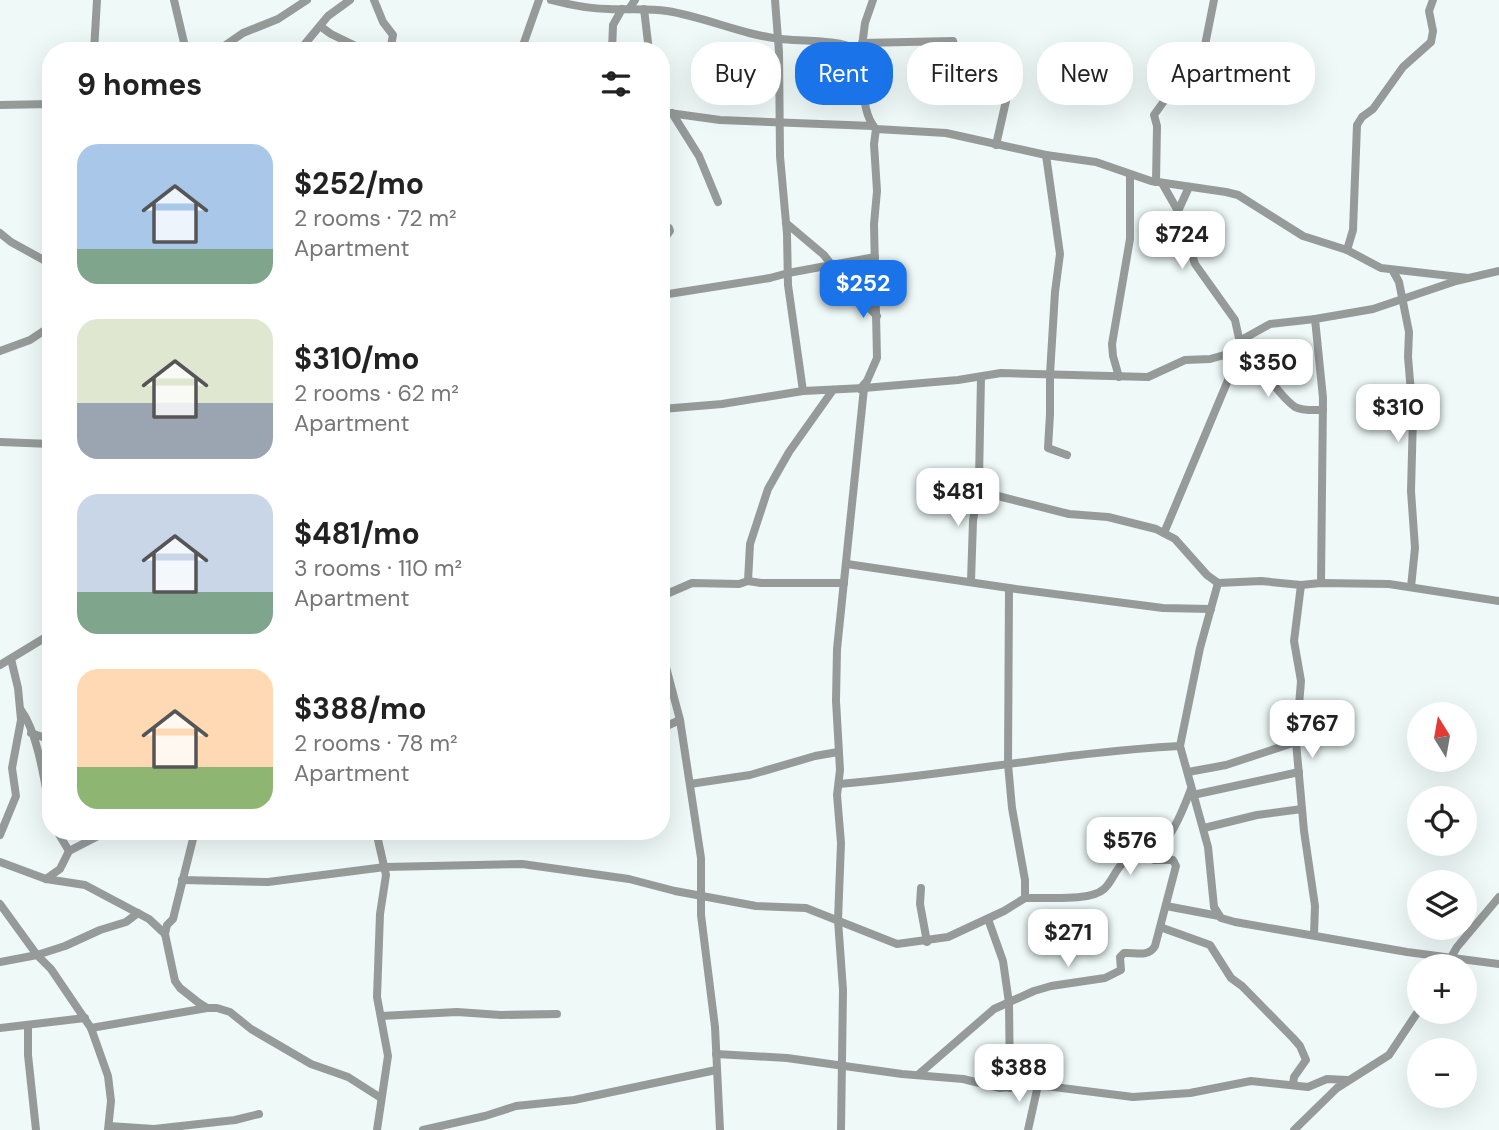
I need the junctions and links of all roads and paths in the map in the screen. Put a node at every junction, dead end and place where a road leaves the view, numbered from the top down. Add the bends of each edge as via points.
1 (97, 0) edge
2 (174, 0) edge
3 (307, 0) edge
4 (350, 0) edge
5 (374, 0) edge
6 (539, 0) edge
7 (551, 0) edge
8 (635, 0) edge
9 (775, 0) edge
10 (873, 0) edge
11 (1214, 0) edge
12 (1433, 0) edge
13 (626, 9) junction
14 (644, 9) junction
15 (320, 26) junction
16 (778, 39) junction
17 (95, 42) edge
18 (184, 42) edge
19 (230, 42) edge
20 (307, 42) edge
21 (346, 42) edge
22 (392, 42) edge
23 (524, 42) edge
24 (612, 42) edge
25 (648, 42) edge
26 (826, 42) edge
27 (862, 42) edge
28 (893, 42) edge
29 (42, 104) edge
30 (0, 105) edge
31 (866, 105) edge
32 (672, 113) joint
33 (780, 122) junction
34 (874, 127) junction
35 (996, 145) junction
36 (1046, 155) junction
37 (1130, 175) junction
38 (1159, 182) junction
39 (1189, 187) junction
40 (718, 202) dead end
41 (1178, 211) junction
42 (786, 223) junction
43 (0, 233) edge
44 (1347, 250) junction
45 (875, 257) junction
46 (42, 259) edge
47 (831, 264) junction
48 (1393, 271) junction
49 (1499, 271) edge
50 (788, 273) junction
51 (1468, 278) junction
52 (670, 294) edge
53 (1403, 300) junction
54 (877, 316) junction
55 (1315, 319) junction
56 (42, 332) edge
57 (1241, 341) junction
58 (0, 351) edge
59 (1050, 374) junction
60 (981, 377) junction
61 (1119, 377) junction
62 (862, 388) junction
63 (833, 390) junction
64 (803, 391) junction
65 (670, 408) edge
66 (1323, 410) junction
67 (0, 442) edge
68 (42, 444) edge
69 (1067, 455) dead end
70 (979, 480) junction
71 (1164, 533) junction
72 (847, 564) junction
73 (748, 581) junction
74 (971, 582) junction
75 (844, 583) junction
76 (1218, 583) junction
77 (1321, 583) junction
78 (1301, 585) junction
79 (1411, 587) junction
80 (1009, 588) junction
81 (670, 593) edge
82 (1499, 601) edge
83 (1211, 609) junction
84 (42, 640) edge
85 (11, 659) junction
86 (0, 664) edge
87 (670, 682) edge
88 (22, 710) junction
89 (680, 720) junction
90 (670, 724) edge
91 (32, 733) junction
92 (42, 737) edge
93 (1296, 742) junction
94 (1180, 746) junction
95 (838, 752) junction
96 (1008, 764) junction
97 (42, 771) edge
98 (1188, 772) junction
99 (1299, 772) junction
100 (690, 784) junction
101 (839, 784) junction
102 (1192, 792) junction
103 (1302, 808) junction
104 (1204, 828) junction
105 (0, 835) edge
106 (62, 840) edge
107 (90, 840) edge
108 (193, 840) edge
109 (378, 840) edge
110 (69, 851) junction
111 (1150, 853) junction
112 (0, 862) edge
113 (385, 867) junction
114 (46, 879) junction
115 (182, 880) junction
116 (921, 888) dead end
117 (702, 895) junction
118 (1499, 897) edge
119 (1025, 898) junction
120 (0, 904) edge
121 (1166, 906) junction
122 (138, 913) junction
123 (1219, 916) junction
124 (988, 919) junction
125 (838, 920) junction
126 (1160, 927) junction
127 (165, 934) junction
128 (1314, 934) junction
129 (927, 942) junction
130 (1425, 954) edge
131 (1453, 954) edge
132 (37, 955) junction
133 (1477, 961) edge
134 (0, 962) edge
135 (1499, 964) edge
136 (1009, 1003) junction
137 (207, 1008) junction
138 (557, 1014) dead end
139 (381, 1016) junction
140 (85, 1018) junction
141 (1410, 1024) edge
142 (28, 1025) junction
143 (0, 1028) edge
144 (91, 1028) junction
145 (716, 1054) junction
146 (841, 1065) junction
147 (716, 1070) junction
148 (919, 1074) junction
149 (1348, 1080) junction
150 (1038, 1085) junction
151 (1293, 1085) junction
152 (1010, 1088) junction
153 (381, 1098) junction
154 (259, 1114) dead end
155 (109, 1128) edge
156 (36, 1130) edge
157 (377, 1130) edge
158 (423, 1130) edge
159 (720, 1130) edge
160 (841, 1130) edge
161 (1028, 1130) edge
162 (1294, 1130) edge

1 - 17 street
2 - 18 street
3 - 19 street
4 - 15 street
5 - 22 street via 393,35
6 - 23 street
7 - 13 street
8 - 13 street
9 - 16 street
10 - 27 street
11 - 38 street via 1200,70 1167,97 1154,115
12 - 44 street via 1431,42 1403,67 1357,125 1353,230
13 - 14 street
13 - 24 street via 613,25
14 - 16 street via 687,15
14 - 25 street
15 - 20 street
15 - 21 street
16 - 26 street
16 - 33 street
28 - 35 street via 953,41 958,58 982,59 999,72 1008,91
29 - 30 street
31 - 34 street
32 - 33 street
32 - 40 street via 699,156
33 - 34 street
33 - 42 street
34 - 35 street via 935,131
34 - 45 street
35 - 36 street
36 - 37 street via 1101,163
36 - 59 street via 1060,254
37 - 38 street
37 - 61 street via 1130,239 1112,344
38 - 39 street
38 - 41 street
39 - 41 street
39 - 44 street via 1238,195 1303,236
41 - 57 street via 1195,264 1235,320
42 - 47 street
42 - 50 street
43 - 46 street
44 - 48 street
45 - 47 street
45 - 54 street
47 - 50 street
47 - 54 street
48 - 51 street
48 - 53 street
49 - 51 street
50 - 52 street
50 - 64 street
51 - 53 street
53 - 55 street
53 - 79 street via 1413,416 1415,548
54 - 62 street via 877,358
55 - 57 street via 1270,324
55 - 66 street
56 - 58 street
57 - 61 street via 1222,356 1185,360 1148,377
57 - 66 street via 1293,405
57 - 71 street
59 - 60 street
59 - 61 street
59 - 69 street via 1048,448
60 - 62 street
60 - 70 street
62 - 63 street
62 - 72 street
63 - 64 street
63 - 73 street via 768,489 750,544
64 - 65 street
66 - 77 street
67 - 68 street
70 - 71 street via 998,496 1069,514 1132,521
70 - 74 street
71 - 76 street
72 - 74 street
72 - 75 street
73 - 75 street
73 - 81 street via 692,583
74 - 80 street
75 - 95 street via 837,649
76 - 78 street
76 - 83 street
77 - 78 street
77 - 79 street
78 - 93 street via 1294,635 1301,681
79 - 82 street
80 - 83 street via 1163,608
80 - 96 street
83 - 94 street
84 - 85 street
85 - 86 street
85 - 88 street
87 - 89 street
88 - 91 street
88 - 105 street via 12,768 16,796
89 - 90 street
89 - 100 street
91 - 92 street
91 - 97 street
93 - 98 street
93 - 99 street
94 - 96 street
94 - 98 street
95 - 100 street via 750,775
95 - 101 street
96 - 101 street
96 - 119 street
98 - 102 street
99 - 102 street
99 - 103 street
100 - 117 street
101 - 125 street
102 - 104 street
102 - 111 street via 1171,834
103 - 104 street
103 - 128 street via 1315,906
104 - 123 street
106 - 110 street
107 - 110 street
108 - 115 street
109 - 113 street
110 - 114 street via 60,869
111 - 119 street via 1123,863 1099,893
111 - 121 street via 1156,860 1175,862
112 - 114 street
113 - 115 street via 268,882
113 - 117 street via 522,864
113 - 139 street via 377,997
114 - 122 street via 85,885
115 - 127 street
116 - 129 street
117 - 125 street via 756,906 806,908
117 - 145 street
118 - 131 street
119 - 124 street
120 - 132 street
121 - 123 street
121 - 126 street
122 - 127 street
122 - 132 street via 127,922
123 - 128 street
124 - 129 street
124 - 136 street via 1003,961
125 - 129 street via 889,943
125 - 146 street via 843,990
126 - 136 street via 1152,952 1121,954 1118,973 1051,986
126 - 151 street via 1210,945 1231,978 1300,1046 1306,1060
127 - 137 street via 175,981
128 - 130 street
132 - 134 street
132 - 140 street
133 - 135 street
136 - 148 street via 973,1025
136 - 152 street
137 - 144 street
137 - 153 street via 230,1012 311,1064 348,1077
138 - 139 street
139 - 153 street via 388,1056
140 - 142 street
140 - 144 street
141 - 149 street via 1389,1055
142 - 143 street
142 - 156 street
144 - 155 street via 108,1076
145 - 146 street
145 - 147 street
146 - 148 street
146 - 160 street
147 - 158 street via 574,1100 516,1106
147 - 159 street
148 - 152 street
149 - 151 street
149 - 162 street
150 - 151 street via 1147,1098 1251,1081
150 - 152 street
150 - 161 street
153 - 157 street
154 - 155 street via 154,1129

